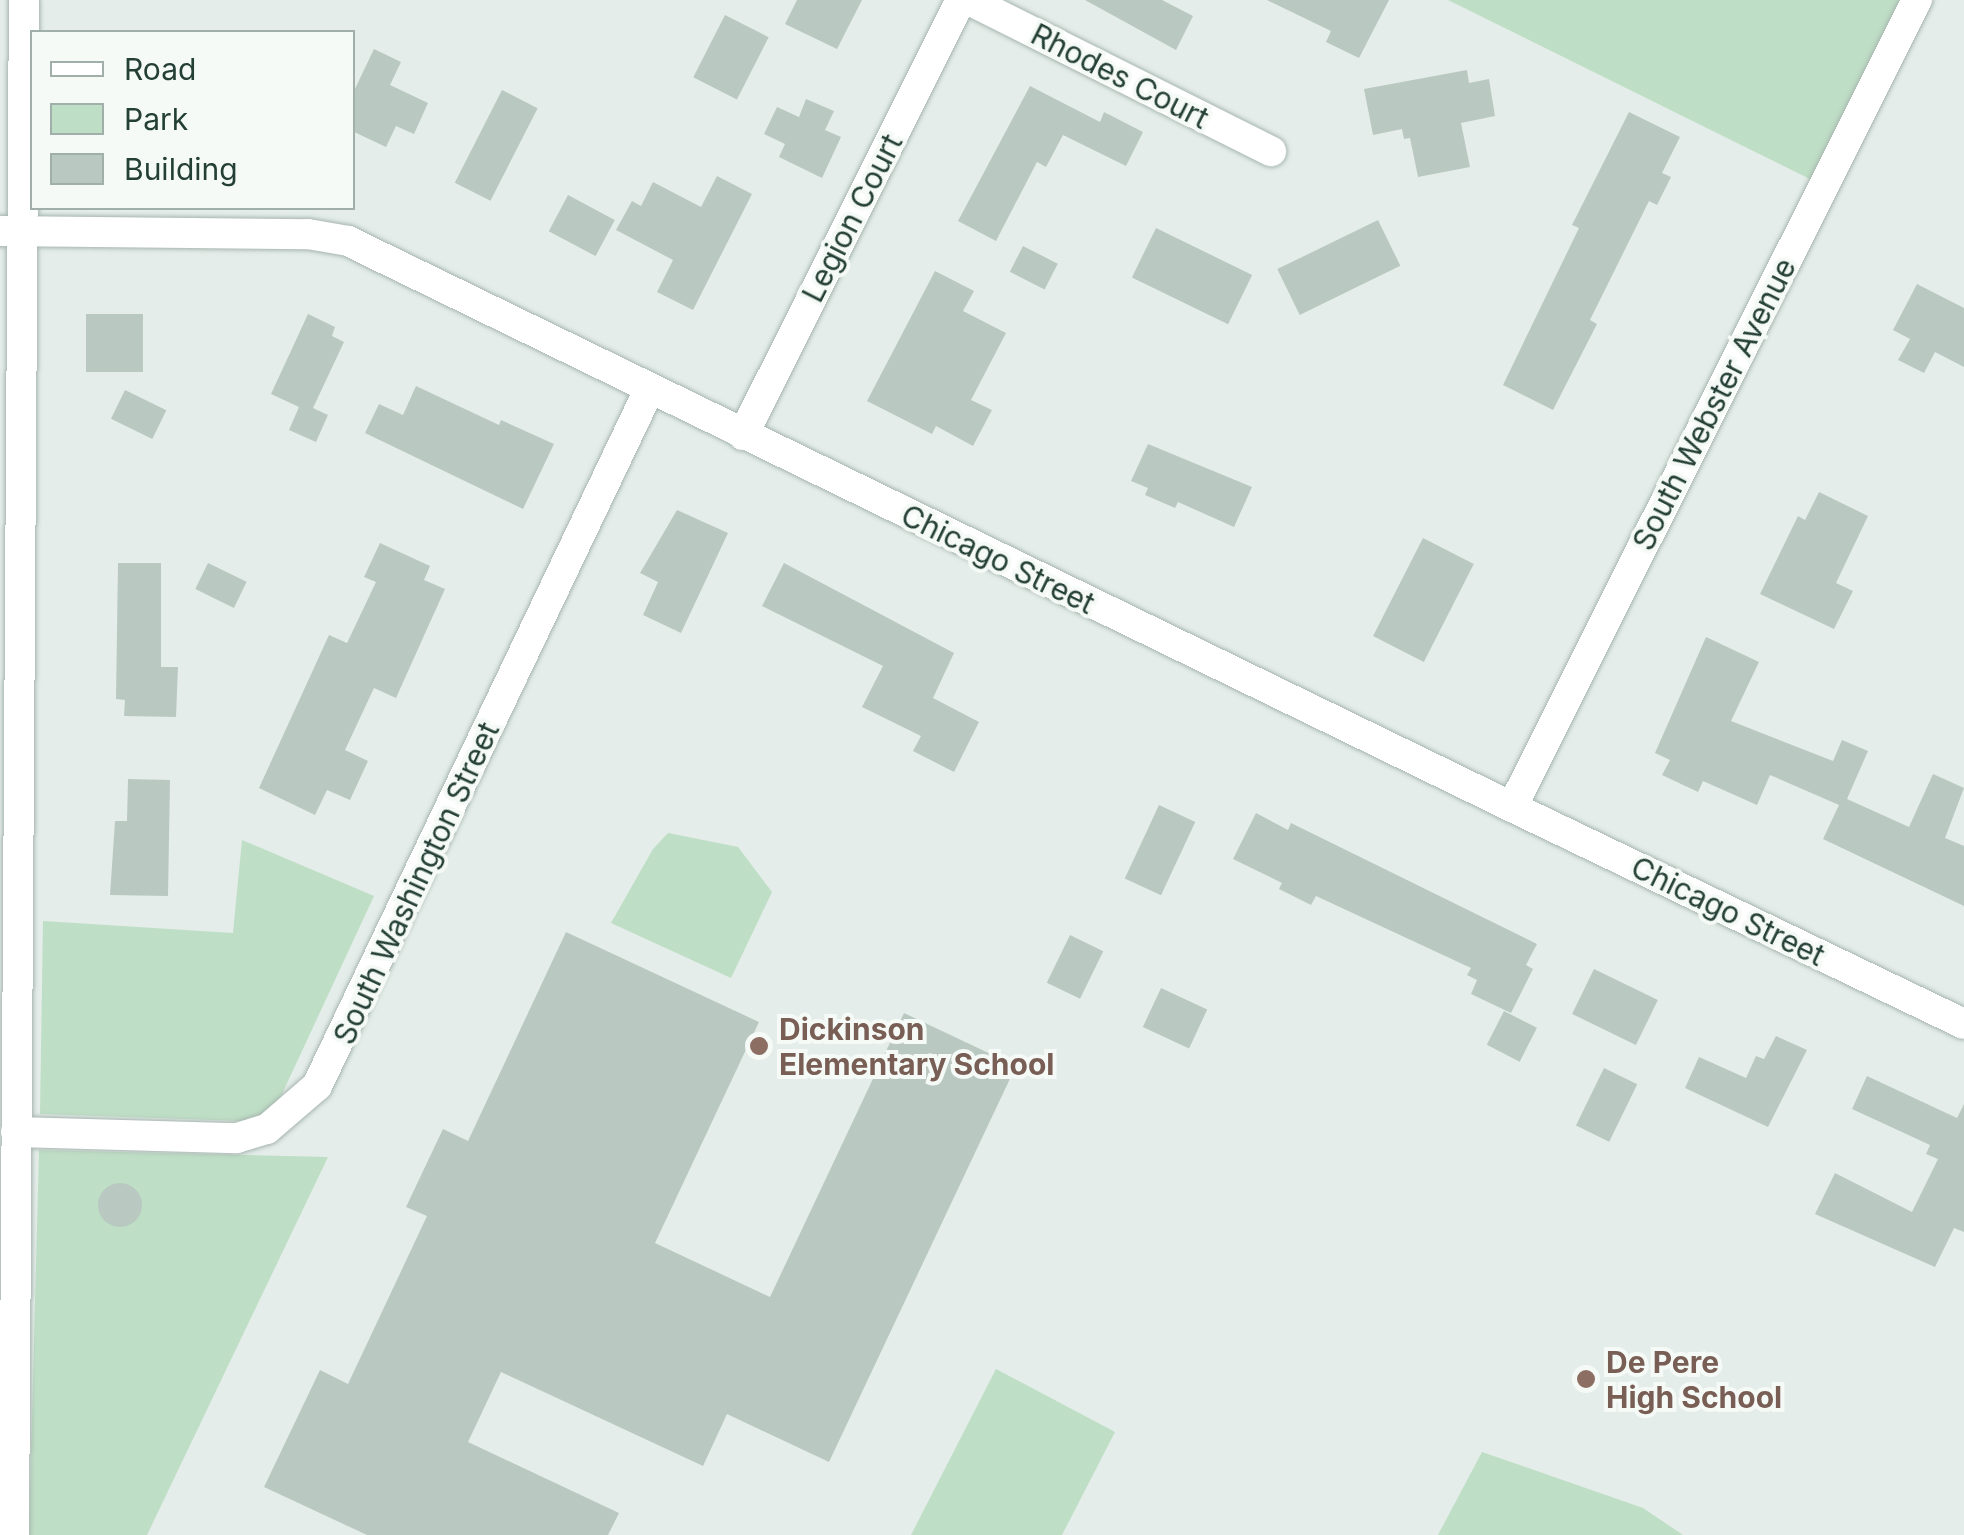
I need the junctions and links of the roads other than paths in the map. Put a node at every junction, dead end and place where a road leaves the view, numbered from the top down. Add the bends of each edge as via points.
1 (24, 0) edge
2 (961, 0) edge
3 (969, 0) edge
4 (1917, 0) edge
5 (1271, 151) dead end
6 (11, 231) edge
7 (648, 390) junction
8 (743, 436) junction
9 (1512, 808) junction
10 (1964, 1024) edge
11 (16, 1132) junction
12 (14, 1535) edge

1 - 6 street
2 - 8 street, Legion Court
3 - 5 street, Rhodes Court
4 - 9 street, South Webster Avenue
6 - 7 street, Chicago Street via 308,234 348,241
6 - 11 street
7 - 8 street, Chicago Street
7 - 11 street, South Washington Street via 317,1086 267,1129 237,1138
8 - 9 street, Chicago Street
9 - 10 street, Chicago Street
11 - 12 street

